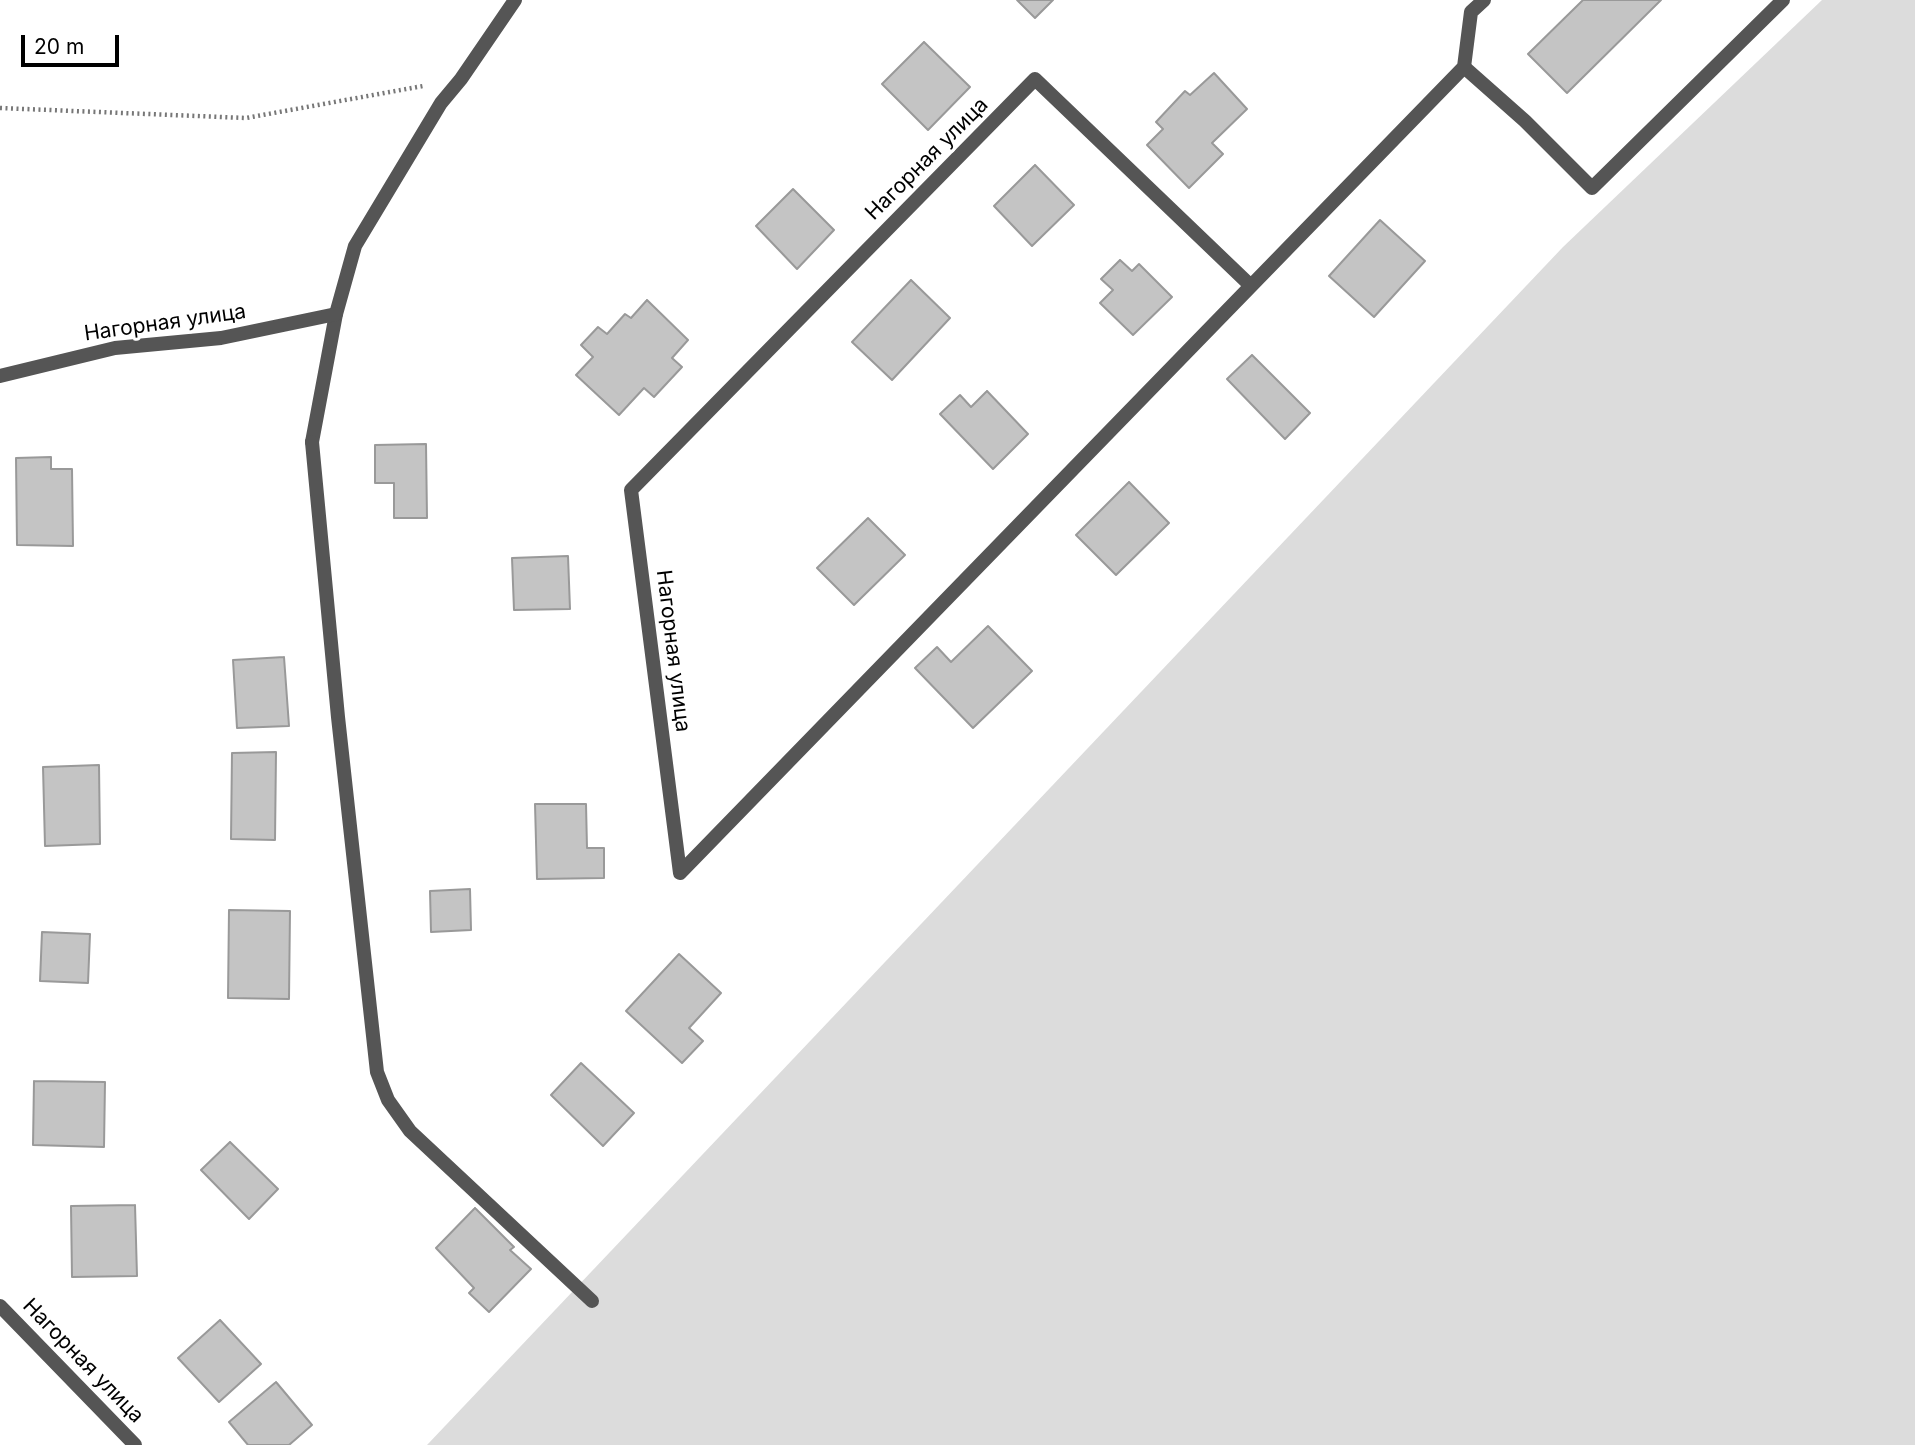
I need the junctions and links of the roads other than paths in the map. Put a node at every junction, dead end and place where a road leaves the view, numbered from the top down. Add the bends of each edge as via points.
1 (515, 0) edge
2 (1484, 0) edge
3 (1783, 0) edge
4 (1464, 67) junction
5 (1251, 286) junction
6 (336, 314) junction
7 (0, 376) edge
8 (592, 1301) dead end
9 (0, 1306) edge
10 (135, 1445) edge

1 - 6 street via 441,103 355,246
2 - 4 street via 1471,12
3 - 4 street via 1592,188
4 - 5 street, Нагорная улица
5 - 5 street, Нагорная улица via 1222,316 680,873 631,489 1035,79
6 - 7 street, Нагорная улица via 221,338 115,348
6 - 8 street via 312,442 377,1072 388,1100 410,1131
9 - 10 street, Нагорная улица

